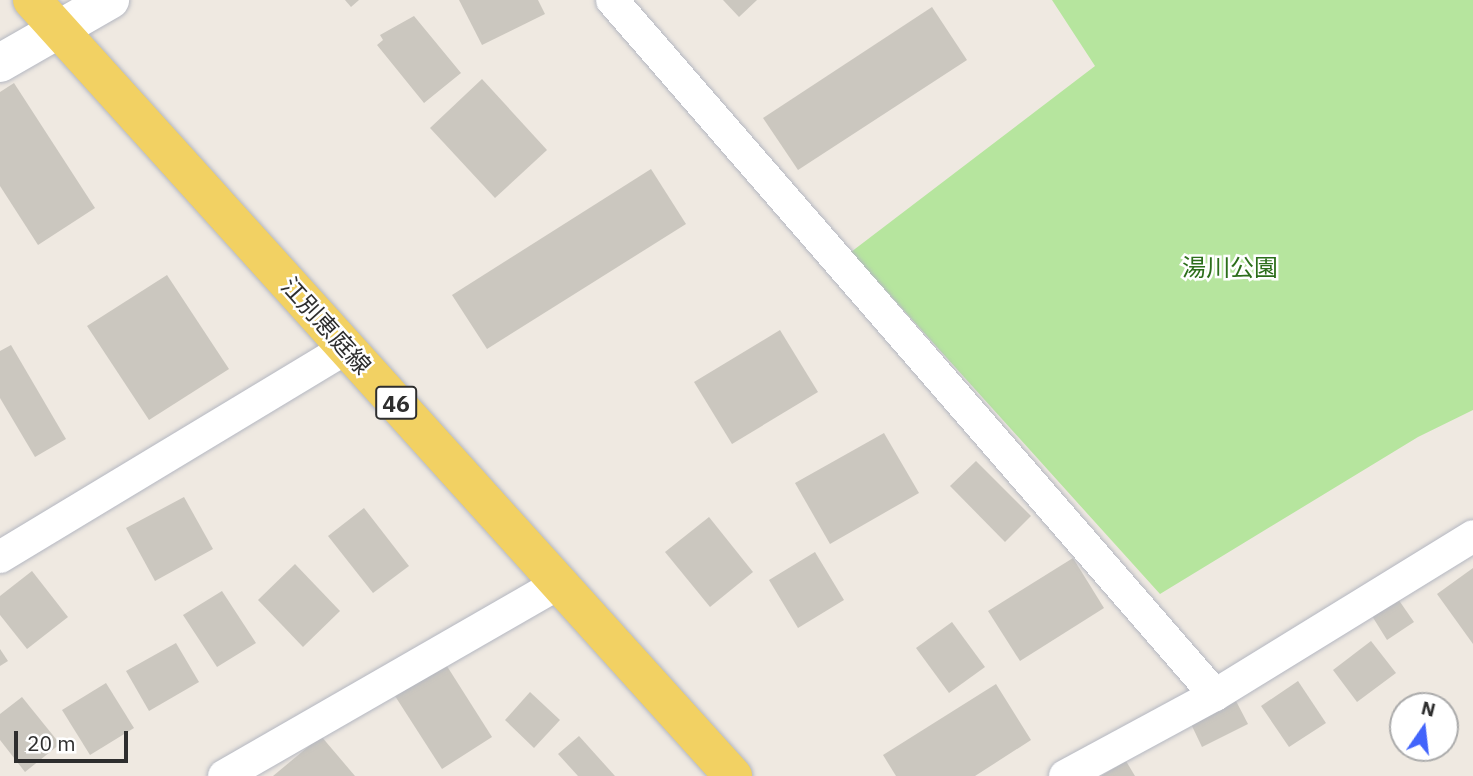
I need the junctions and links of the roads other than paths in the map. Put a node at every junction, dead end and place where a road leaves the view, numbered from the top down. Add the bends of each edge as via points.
1 (32, 0) edge
2 (110, 0) edge
3 (612, 0) edge
4 (58, 30) junction
5 (0, 63) edge
6 (346, 348) junction
7 (1473, 536) edge
8 (0, 557) edge
9 (560, 583) junction
10 (1216, 695) junction
11 (224, 776) edge
12 (733, 776) edge
13 (1065, 776) edge

1 - 4 main road, 江別恵庭線 / 46
2 - 4 street
3 - 10 street
4 - 5 street
4 - 6 main road, 江別恵庭線 / 46
6 - 8 street
6 - 9 main road, 江別恵庭線 / 46
7 - 10 street
9 - 11 street
9 - 12 main road, 江別恵庭線 / 46
10 - 13 street

